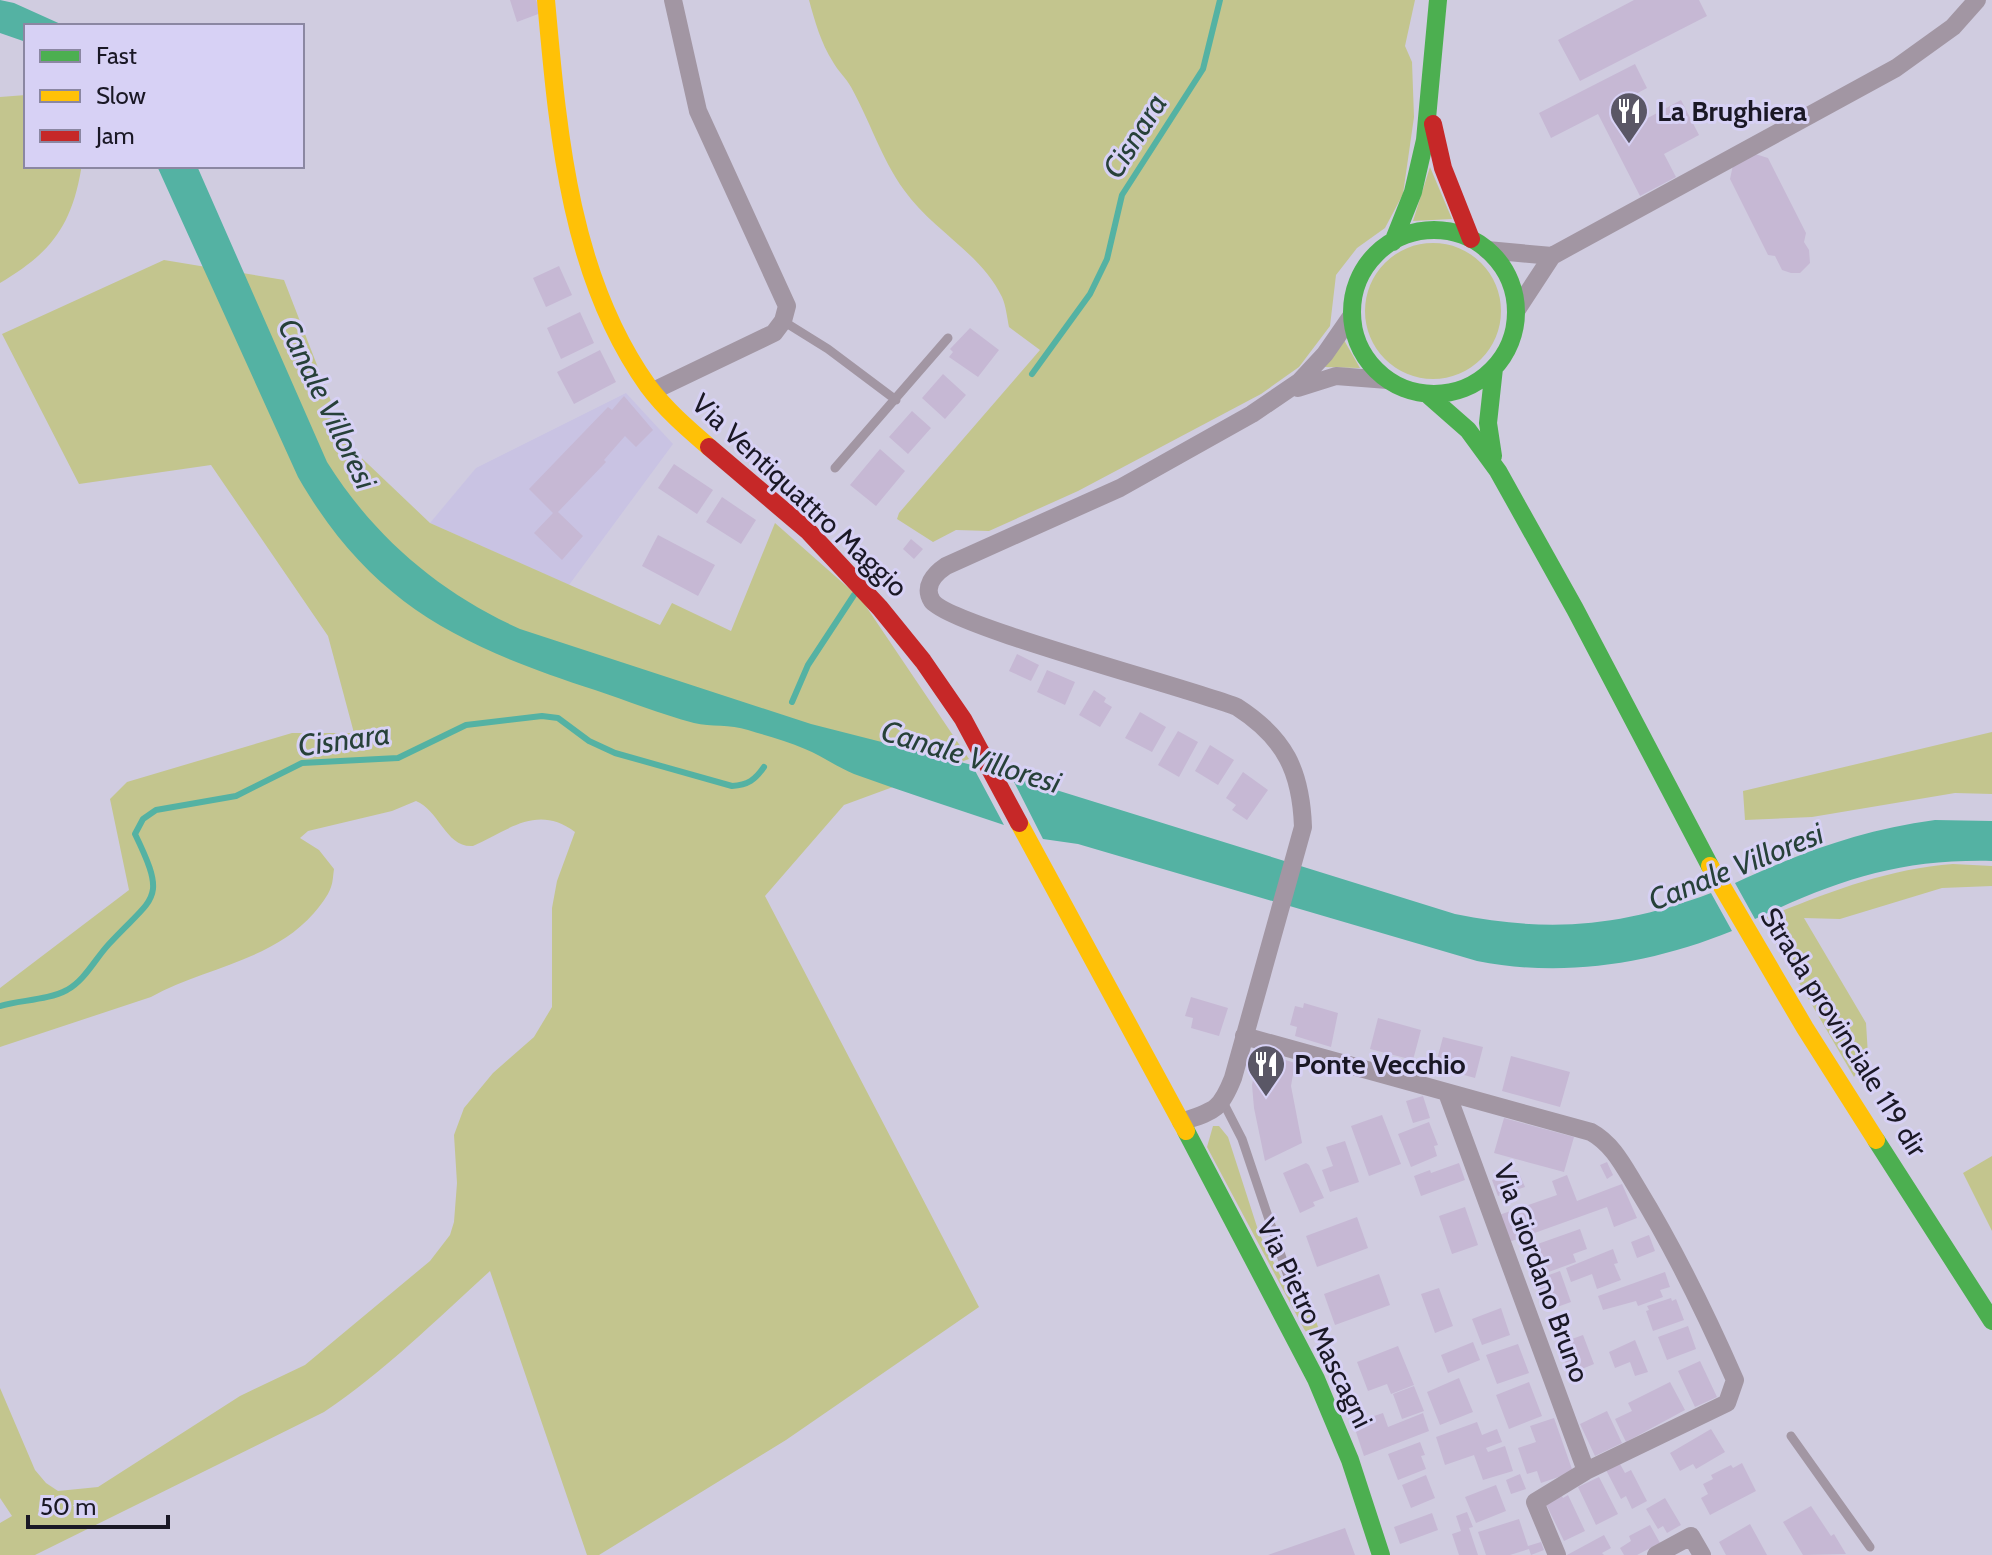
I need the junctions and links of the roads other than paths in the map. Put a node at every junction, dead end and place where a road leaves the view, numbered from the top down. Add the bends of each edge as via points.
1 (546, 0) edge
2 (673, 0) edge
3 (1438, 0) edge
4 (1977, 0) edge
5 (1430, 108) junction
6 (1471, 239) junction
7 (1393, 242) junction
8 (1487, 250) junction
9 (1552, 256) junction
10 (1516, 311) junction
11 (1352, 315) junction
12 (783, 321) junction
13 (948, 338) dead end
14 (1494, 368) junction
15 (1388, 380) junction
16 (653, 391) junction
17 (1285, 394) junction
18 (1427, 394) junction
19 (896, 400) junction
20 (835, 468) dead end
21 (1498, 471) junction
22 (1244, 1036) junction
23 (1447, 1093) junction
24 (1223, 1102) junction
25 (1181, 1122) junction
26 (1292, 1288) dead end
27 (1992, 1321) edge
28 (1791, 1436) dead end
29 (1586, 1471) junction
30 (1870, 1547) dead end
31 (1381, 1555) edge
32 (1557, 1555) edge
33 (1656, 1555) edge
34 (1702, 1555) edge

1 - 16 street, Via Ventiquattro Maggio via 558,119 575,214 612,320
2 - 12 street via 698,111 786,297
3 - 5 street
4 - 9 street via 1953,27 1896,68
5 - 6 street via 1443,168
5 - 7 street via 1414,193
6 - 7 street via 1423,231
6 - 8 street
7 - 11 street via 1362,273
8 - 9 street
8 - 10 street via 1511,284
9 - 10 street
10 - 14 street via 1511,341
11 - 15 street via 1366,358
11 - 17 street via 1311,370
12 - 16 street via 774,333
12 - 19 lane
13 - 19 lane
14 - 18 street via 1471,386
14 - 21 street, Strada provinciale 119 dir via 1486,428
15 - 17 street via 1336,376
15 - 18 street
16 - 25 street, Via Ventiquattro Maggio via 683,424 782,508 896,623 992,771
17 - 22 street via 1120,488 946,566 929,586 938,607 987,628 1237,707 1281,745 1298,783 1303,827
18 - 21 street, Strada provinciale 119 dir via 1468,430
19 - 20 lane
21 - 27 street, Strada provinciale 119 dir via 1690,832 1805,1028
22 - 23 street
22 - 24 street
23 - 29 street, Via Giordano Bruno
23 - 29 street via 1573,1125 1602,1138 1692,1283 1735,1380 1727,1403
24 - 25 street
24 - 26 lane via 1242,1139
25 - 31 street, Via Pietro Mascagni via 1316,1379
28 - 30 lane
29 - 32 street via 1535,1502
33 - 34 street via 1691,1536

